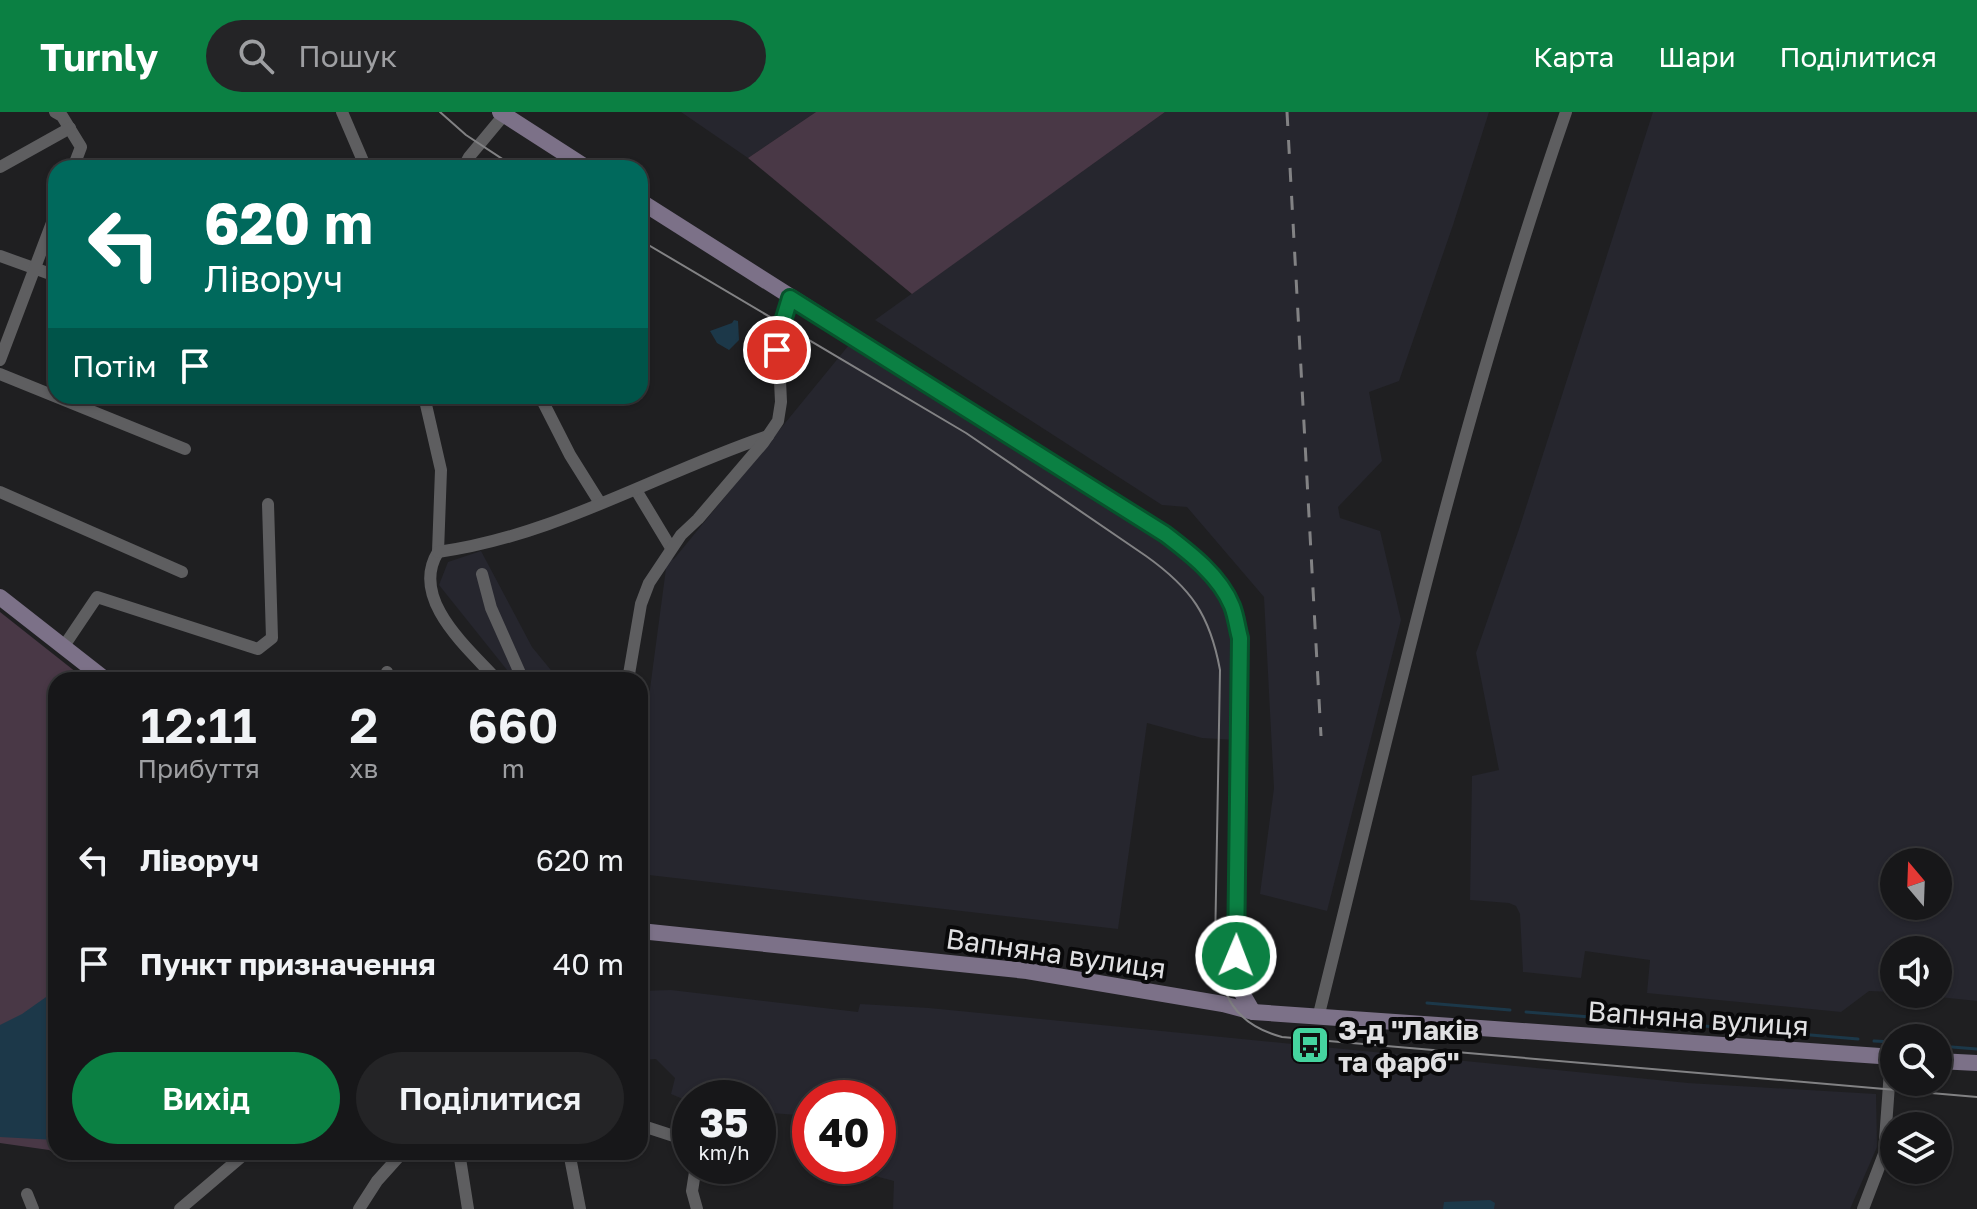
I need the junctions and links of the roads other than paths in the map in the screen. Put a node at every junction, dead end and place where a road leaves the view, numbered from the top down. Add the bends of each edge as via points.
1 (55, 112) edge
2 (342, 112) edge
3 (1566, 112) edge
4 (502, 114) edge
5 (70, 128) junction
6 (76, 160) edge
7 (363, 160) edge
8 (467, 160) edge
9 (574, 160) edge
10 (0, 167) edge
11 (648, 206) edge
12 (48, 233) edge
13 (0, 256) edge
14 (34, 269) junction
15 (48, 273) edge
16 (790, 298) junction
17 (0, 360) edge
18 (0, 374) edge
19 (48, 393) edge
20 (74, 404) edge
21 (426, 404) edge
22 (544, 404) edge
23 (768, 436) junction
24 (185, 449) dead end
25 (636, 490) junction
26 (0, 492) edge
27 (600, 503) junction
28 (268, 504) dead end
29 (671, 548) junction
30 (438, 552) junction
31 (182, 572) dead end
32 (482, 574) dead end
33 (0, 597) edge
34 (64, 646) junction
35 (96, 672) edge
36 (490, 672) edge
37 (519, 672) edge
38 (629, 672) edge
39 (648, 929) edge
40 (1253, 1012) junction
41 (1318, 1018) junction
42 (1880, 1056) edge
43 (1952, 1062) edge
44 (1977, 1063) edge
45 (1889, 1096) edge
46 (648, 1128) edge
47 (672, 1135) edge
48 (238, 1160) edge
49 (396, 1160) edge
50 (460, 1160) edge
51 (571, 1160) edge
52 (693, 1184) edge
53 (27, 1194) dead end
54 (33, 1209) edge
55 (180, 1209) edge
56 (359, 1209) edge
57 (468, 1209) edge
58 (580, 1209) edge
59 (697, 1209) edge
60 (1863, 1209) edge

1 - 5 street
2 - 7 street
3 - 41 street via 1462,451
4 - 8 street
4 - 9 street
5 - 6 street via 81,147
5 - 10 street
11 - 16 street
12 - 14 street
13 - 14 street
14 - 15 street
14 - 17 street
16 - 23 street via 778,338 781,412
16 - 40 street via 1165,534 1194,556 1231,604 1240,638 1236,956 1239,988
18 - 19 street
20 - 24 street
21 - 30 street via 441,470
22 - 27 street
23 - 25 street
23 - 29 street
25 - 27 street
25 - 29 street
26 - 31 street
27 - 30 street via 501,539
28 - 34 street via 272,638 258,649 97,597
29 - 38 street via 641,604
30 - 36 street via 431,583 437,608
32 - 37 street
33 - 34 street
34 - 35 street
39 - 40 street, Вапняна вулиця via 1027,971
40 - 41 street, Вапняна вулиця
41 - 42 street, Вапняна вулиця
43 - 44 street
45 - 60 street via 1884,1154
46 - 47 street
48 - 55 street
49 - 56 street
50 - 57 street
51 - 58 street
52 - 59 street
53 - 54 street

